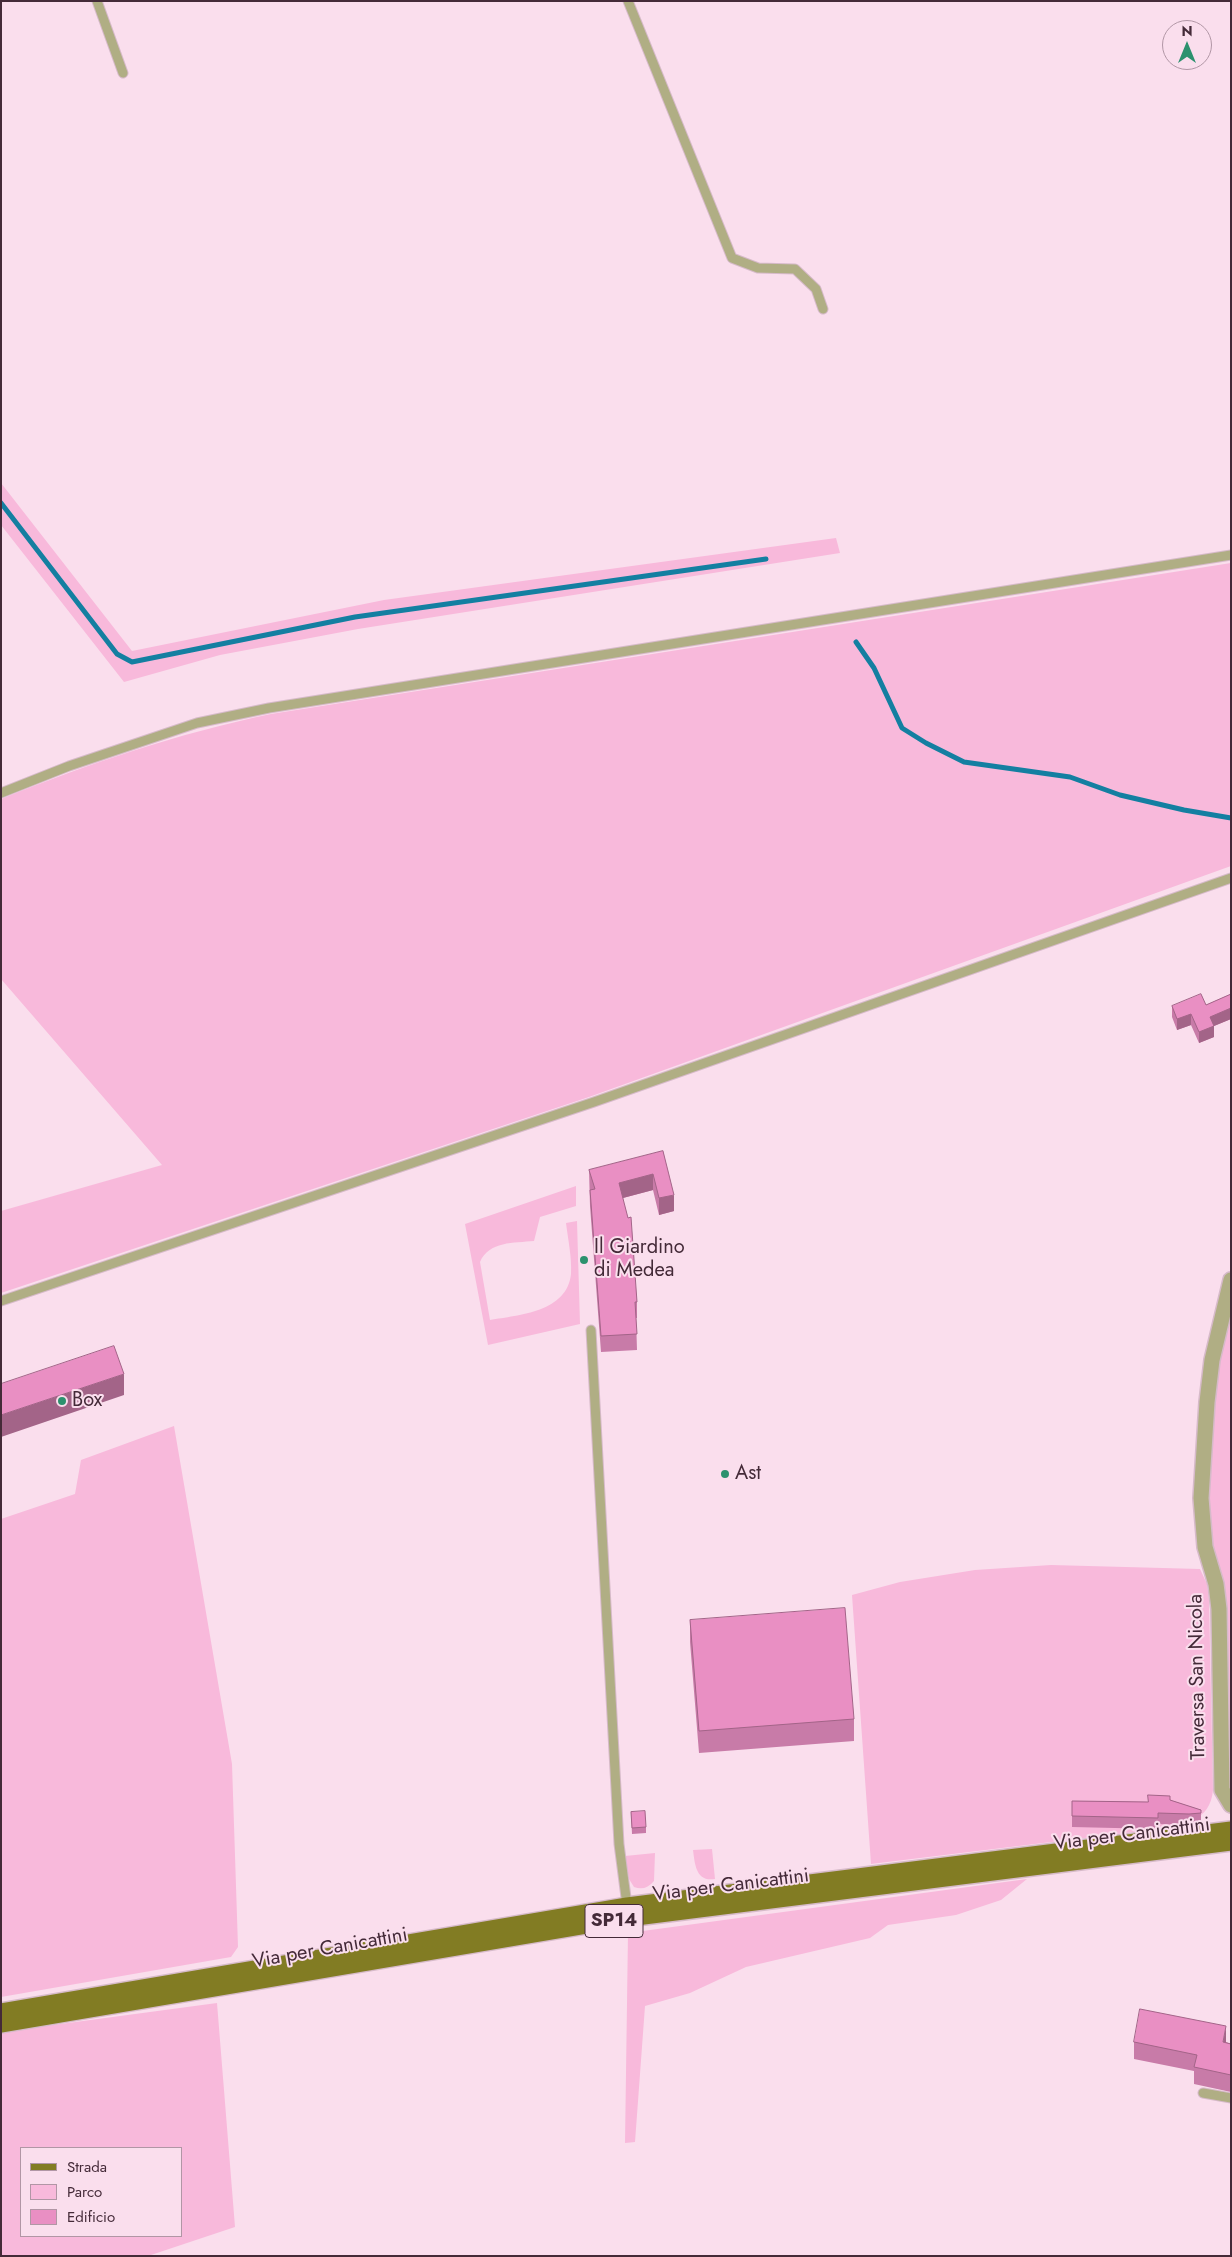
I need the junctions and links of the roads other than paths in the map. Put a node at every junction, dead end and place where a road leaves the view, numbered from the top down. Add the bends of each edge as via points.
1 (97, 1) edge
2 (628, 1) edge
3 (123, 73) dead end
4 (823, 309) dead end
5 (1231, 555) edge
6 (1, 794) edge
7 (1231, 878) edge
8 (1231, 1280) edge
9 (1, 1301) edge
10 (591, 1330) dead end
11 (1231, 1805) edge
12 (1231, 1829) edge
13 (1231, 1843) edge
14 (627, 1905) junction
15 (1, 2011) edge
16 (1, 2025) edge
17 (1203, 2093) dead end
18 (1231, 2098) edge

1 - 3 lane
2 - 4 lane via 732,258 758,268 795,269 816,289
5 - 6 lane via 269,708 197,723 69,766
7 - 9 lane via 594,1102
8 - 11 street, Traversa San Nicola via 1212,1360 1201,1498 1205,1547 1216,1584 1219,1609 1222,1790
10 - 14 lane via 619,1844
12 - 14 main road, Via per Canicattini / SP14
13 - 16 main road, Via per Canicattini / SP14 via 628,1919
14 - 15 main road, Via per Canicattini / SP14
17 - 18 lane

